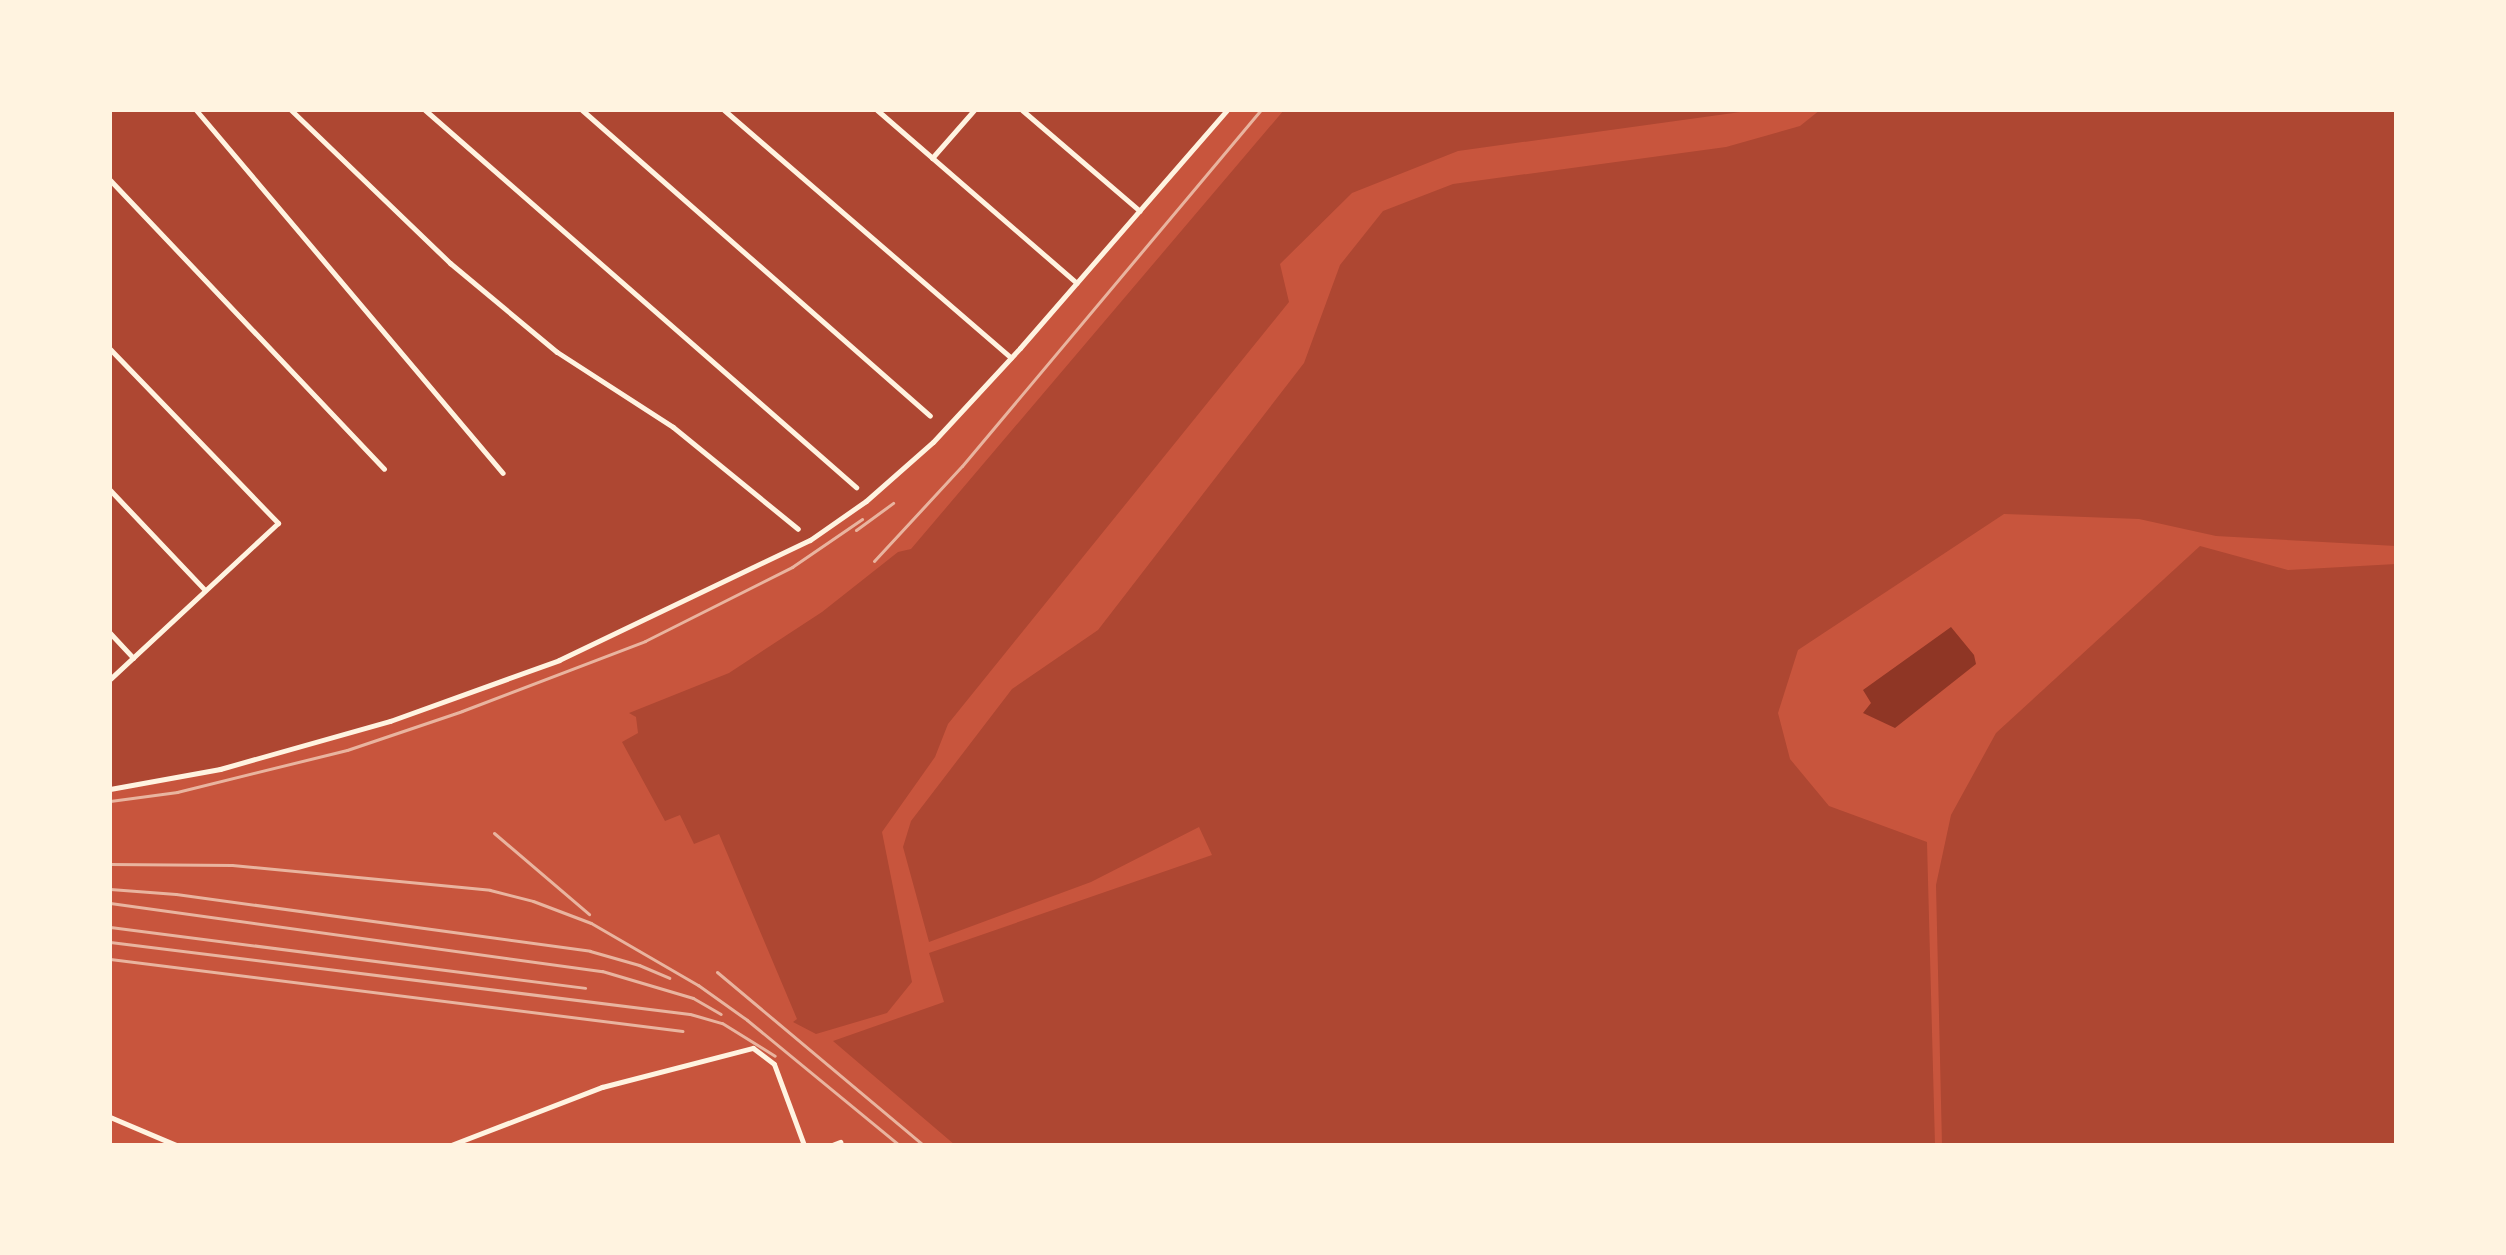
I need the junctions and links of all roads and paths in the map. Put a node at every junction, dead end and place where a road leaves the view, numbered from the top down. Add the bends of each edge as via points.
1 (196, 110) edge
2 (291, 110) edge
3 (425, 110) edge
4 (582, 110) edge
5 (724, 110) edge
6 (877, 110) edge
7 (974, 110) edge
8 (1022, 110) edge
9 (1227, 110) edge
10 (932, 158) junction
11 (110, 180) edge
12 (1140, 211) junction
13 (1077, 283) junction
14 (110, 349) edge
15 (1011, 358) junction
16 (930, 416) dead end
17 (384, 469) dead end
18 (503, 473) dead end
19 (856, 487) dead end
20 (110, 490) edge
21 (798, 529) dead end
22 (205, 590) junction
23 (110, 633) edge
24 (133, 658) junction
25 (110, 679) edge
26 (110, 789) edge
27 (110, 1117) edge
28 (840, 1142) dead end
29 (176, 1145) edge
30 (451, 1145) edge
31 (804, 1145) edge
32 (832, 1145) edge

1 - 18 street
2 - 21 street via 450,263 557,352 673,427
3 - 19 street
4 - 16 street
5 - 15 street
6 - 10 street
7 - 10 street
8 - 12 street
9 - 12 street
10 - 13 street
11 - 17 street
12 - 13 street
13 - 15 street
14 - 22 street via 278,523
15 - 26 street via 933,442 866,501 770,562 559,660 390,721 220,769
20 - 22 street
22 - 24 street
23 - 24 street
24 - 25 street
27 - 29 street
28 - 32 street
30 - 31 street via 602,1087 753,1048 774,1064

